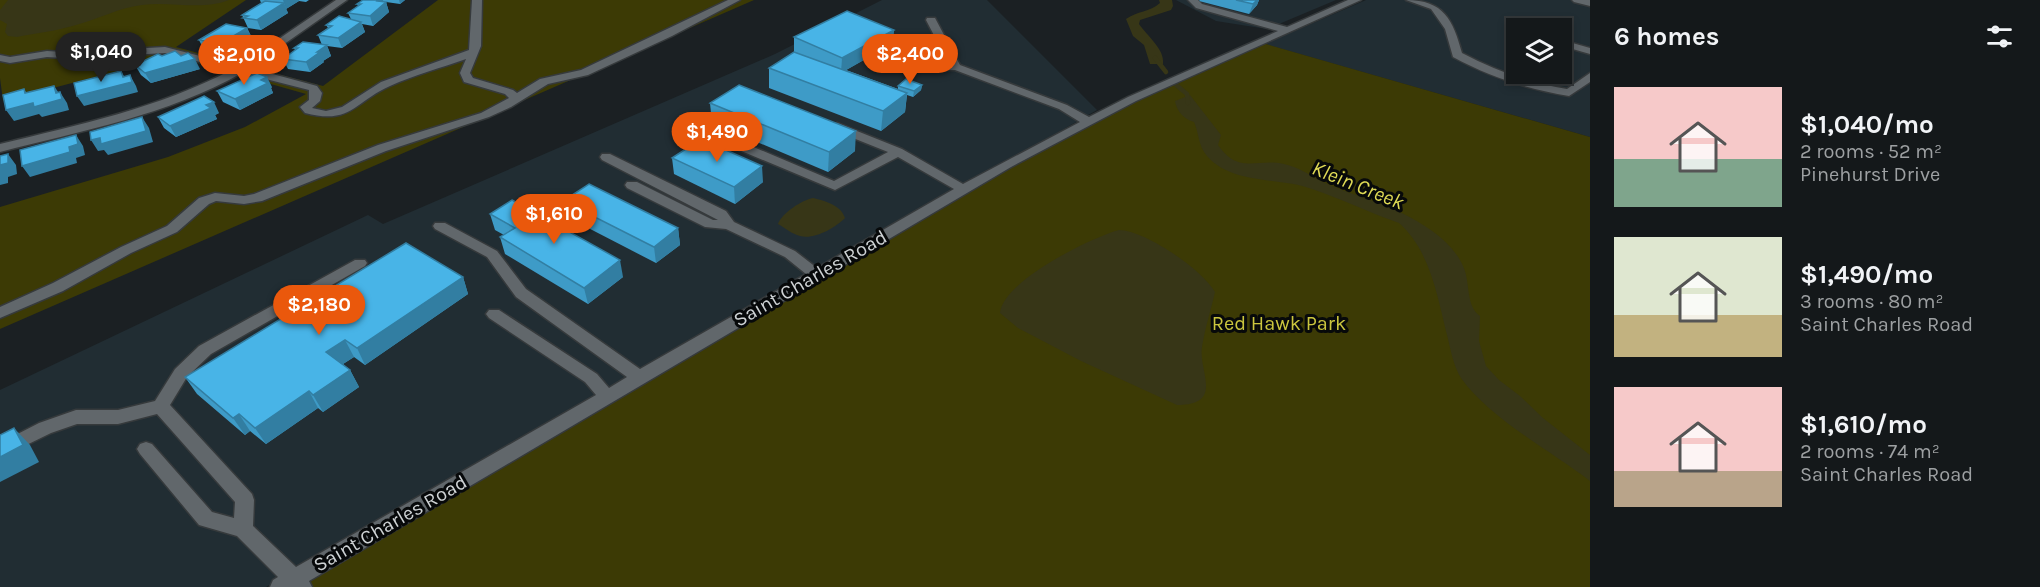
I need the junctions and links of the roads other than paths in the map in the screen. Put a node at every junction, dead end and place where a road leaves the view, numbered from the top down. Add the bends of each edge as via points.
1 (342, 0) edge
2 (477, 0) edge
3 (735, 0) edge
4 (1193, 0) edge
5 (1411, 0) edge
6 (1577, 0) edge
7 (1346, 1) edge
8 (1590, 3) edge
9 (931, 20) dead end
10 (1287, 30) junction
11 (1572, 46) edge
12 (1590, 51) edge
13 (474, 52) junction
14 (0, 58) edge
15 (900, 67) dead end
16 (956, 67) junction
17 (241, 69) junction
18 (1590, 77) edge
19 (517, 99) junction
20 (824, 121) edge
21 (1087, 121) junction
22 (707, 132) dead end
23 (0, 148) edge
24 (898, 152) junction
25 (606, 157) dead end
26 (632, 186) dead end
27 (962, 189) junction
28 (729, 225) junction
29 (440, 226) dead end
30 (360, 263) dead end
31 (816, 274) junction
32 (0, 314) edge
33 (494, 314) dead end
34 (639, 377) junction
35 (606, 396) junction
36 (162, 406) junction
37 (146, 449) dead end
38 (0, 451) edge
39 (243, 529) junction
40 (292, 584) edge

1 - 17 street
2 - 13 street via 473,13 477,39
3 - 19 street via 584,73 544,81
4 - 10 street via 1199,6
5 - 18 street via 1434,7 1450,29 1457,56 1491,74 1569,93
6 - 8 street
7 - 10 street, Saint Charles Road
9 - 16 street
10 - 21 street, Saint Charles Road
11 - 12 street
13 - 17 street via 385,84 354,105 327,115 306,107 314,101 314,88
13 - 19 street via 465,72 468,81 509,92
14 - 17 street via 63,55 108,47 130,52 165,50
15 - 16 street
16 - 21 street via 1063,107
17 - 23 street via 157,106
19 - 32 street via 485,115 382,148 257,198 214,197 204,201 172,229
20 - 24 street
21 - 27 street, Saint Charles Road
22 - 24 street via 835,186
24 - 27 street
25 - 28 street via 721,214
26 - 28 street via 710,224
27 - 31 street, Saint Charles Road
28 - 31 street via 790,254
29 - 34 street via 492,254 521,293
30 - 36 street via 204,350 181,373
31 - 34 street, Saint Charles Road
33 - 35 street via 591,378
34 - 35 street, Saint Charles Road
35 - 40 street, Saint Charles Road
36 - 38 street via 118,417 76,417
36 - 39 street via 245,500
37 - 39 street via 206,519
39 - 40 street

